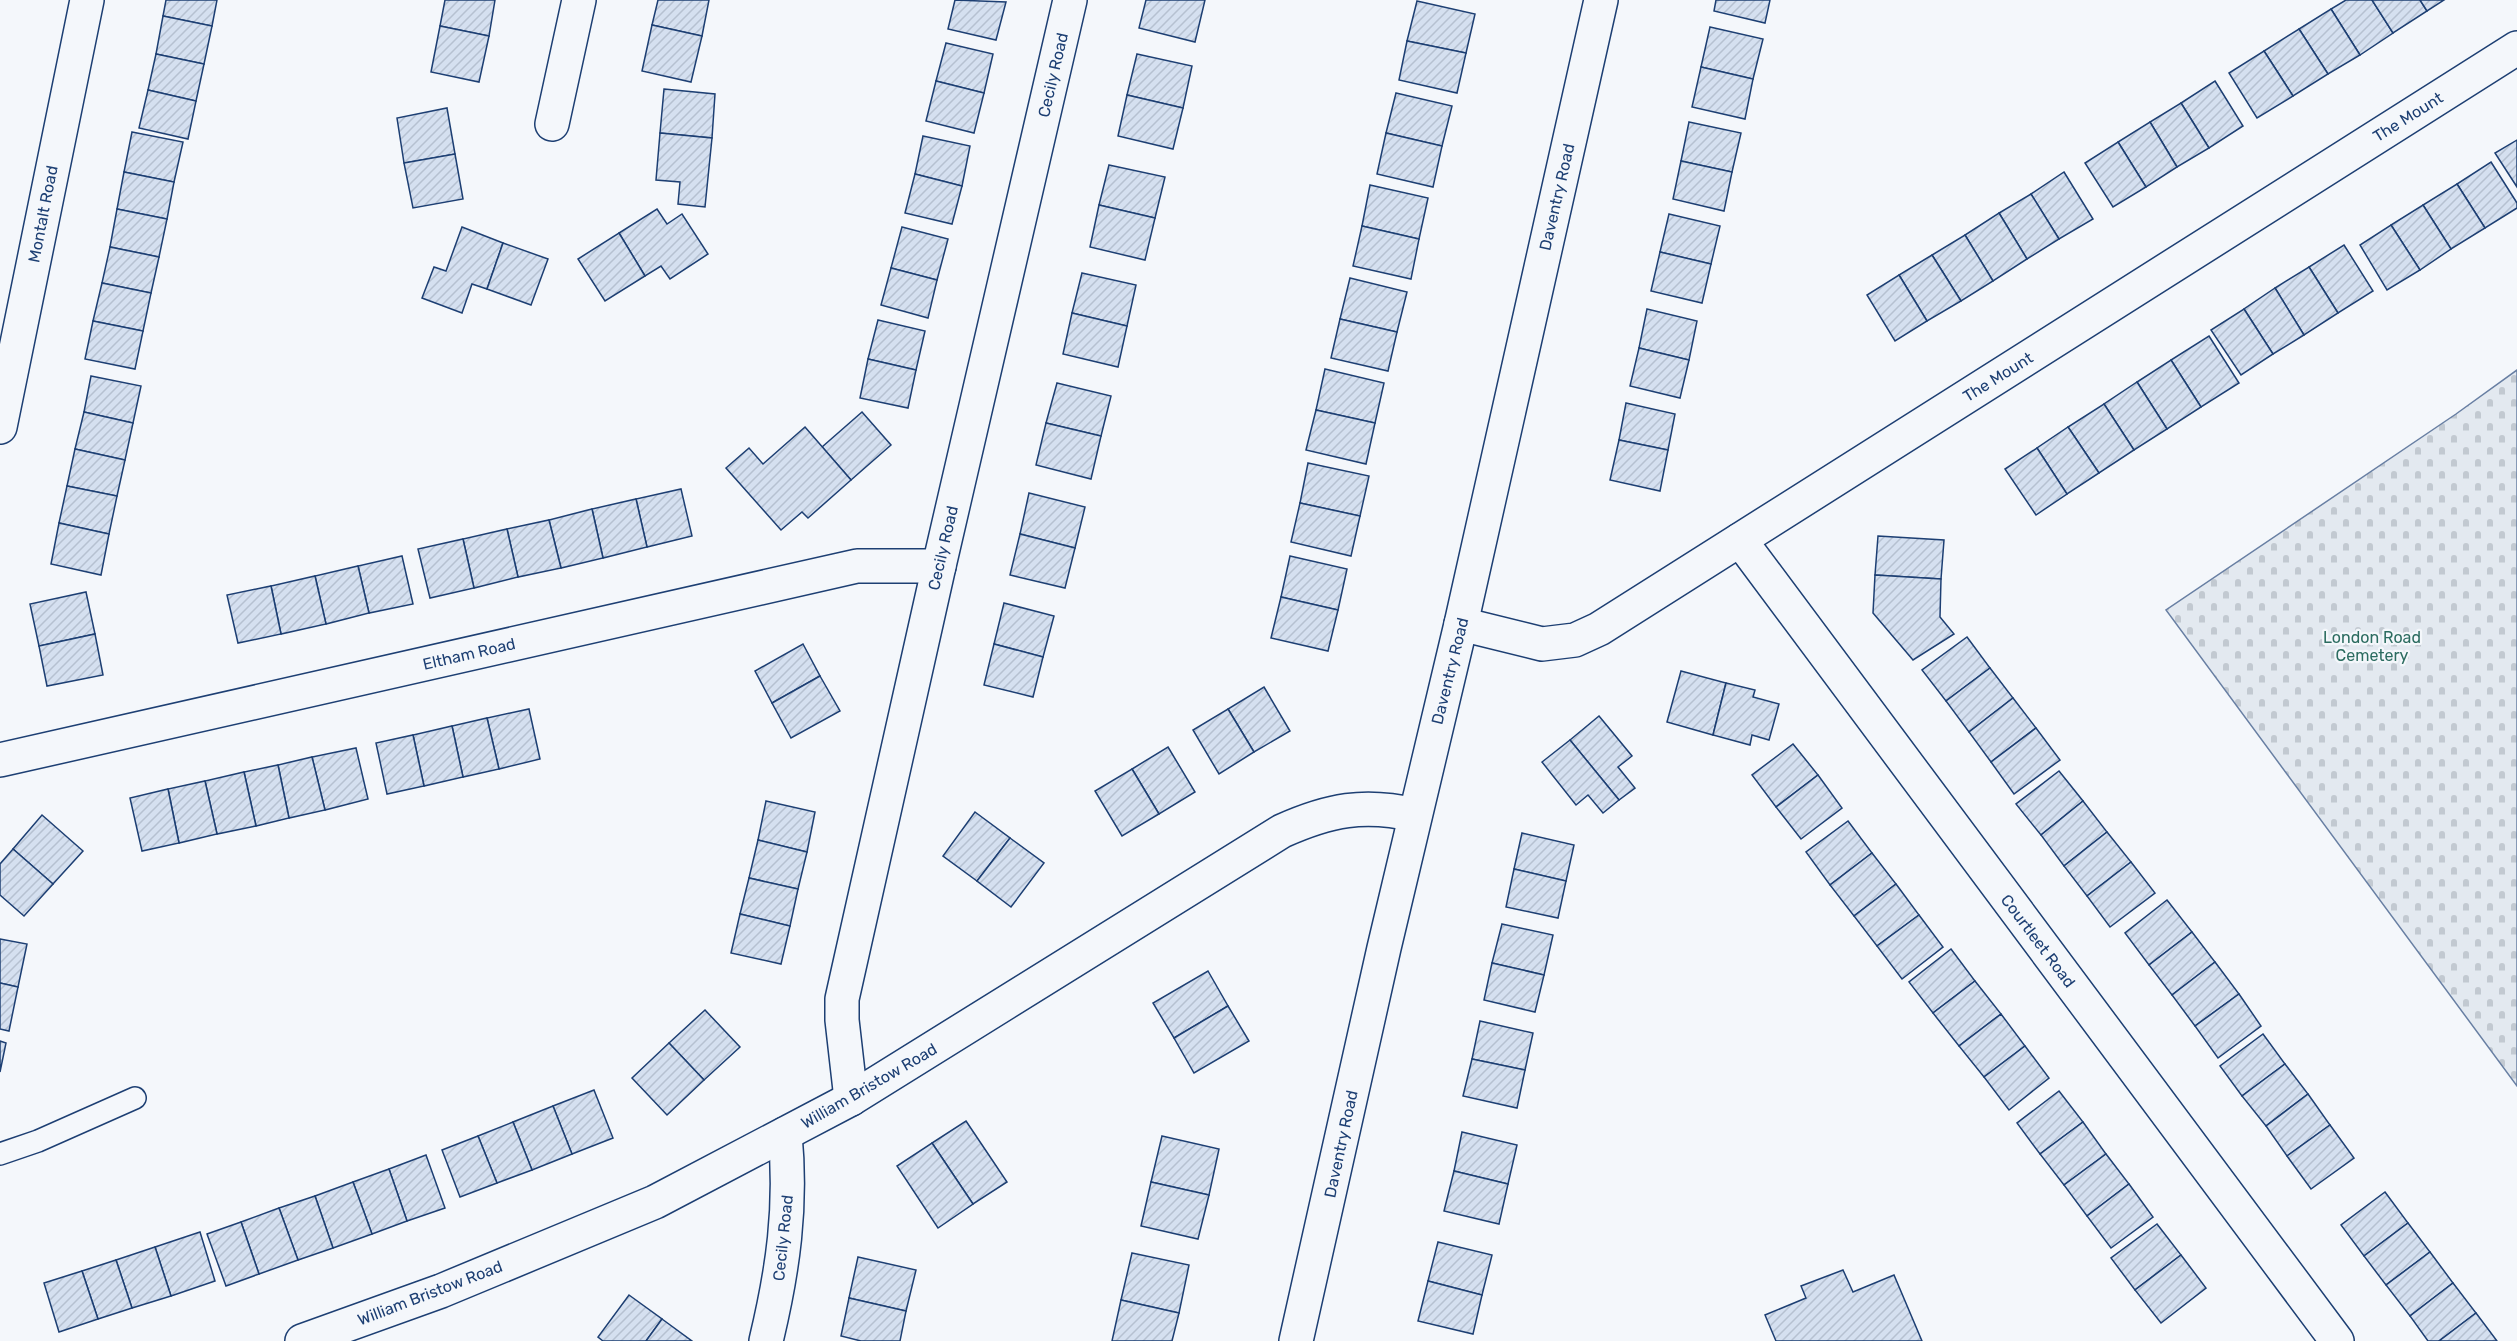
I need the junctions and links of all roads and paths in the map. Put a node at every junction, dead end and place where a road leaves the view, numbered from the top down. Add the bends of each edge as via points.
1 (87, 0) edge
2 (579, 0) edge
3 (1070, 0) edge
4 (1600, 0) edge
5 (2517, 48) edge
6 (552, 124) dead end
7 (0, 427) edge
8 (1740, 540) junction
9 (939, 566) junction
10 (1461, 624) junction
11 (0, 760) edge
12 (1415, 815) junction
13 (135, 1098) dead end
14 (850, 1099) junction
15 (785, 1134) junction
16 (0, 1154) edge
17 (302, 1341) edge
18 (766, 1341) edge
19 (1296, 1341) edge
20 (2337, 1341) edge

1 - 7 street, Montalt Road
2 - 6 street
3 - 9 street, Cecily Road
4 - 10 street, Daventry Road
5 - 8 street, The Mount
8 - 10 street, The Mount via 1599,629 1575,640 1542,644
8 - 20 street, Courtleet Road
9 - 11 street, Eltham Road via 857,566
9 - 14 street, Cecily Road via 842,999
10 - 12 street, Daventry Road
12 - 14 street, William Bristow Road via 1376,809 1328,812 1282,831
12 - 19 street, Daventry Road
13 - 16 lane
14 - 15 street, William Bristow Road
15 - 17 street, William Bristow Road via 655,1202 441,1291
15 - 18 street, Cecily Road via 789,1168 786,1245

